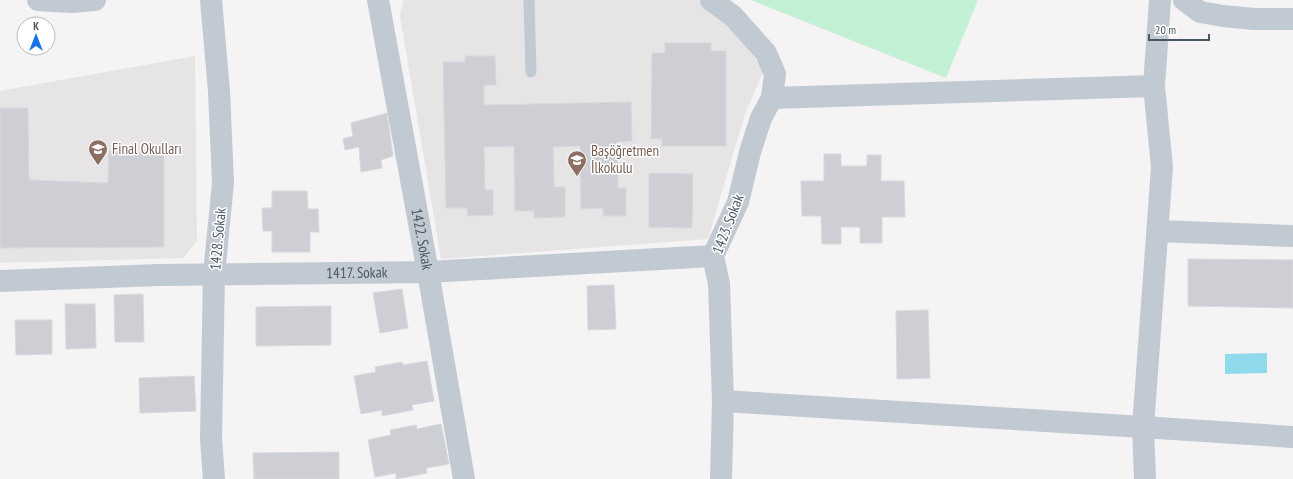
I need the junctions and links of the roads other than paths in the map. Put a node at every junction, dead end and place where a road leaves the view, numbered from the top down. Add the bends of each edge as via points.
1 (38, 0) edge
2 (94, 0) edge
3 (211, 0) edge
4 (378, 0) edge
5 (529, 0) edge
6 (711, 0) edge
7 (1160, 0) edge
8 (1184, 0) edge
9 (1293, 19) edge
10 (531, 72) dead end
11 (1154, 86) junction
12 (772, 98) junction
13 (1158, 231) junction
14 (1293, 236) edge
15 (713, 256) junction
16 (428, 272) junction
17 (214, 274) junction
18 (0, 281) edge
19 (723, 401) junction
20 (1143, 427) junction
21 (1293, 438) edge
22 (214, 479) edge
23 (464, 479) edge
24 (721, 479) edge
25 (1145, 479) edge

1 - 2 street
3 - 17 street, 1428. Sokak via 220,91 222,183
4 - 16 street, 1422. Sokak
5 - 10 lane
6 - 12 street, 1423. Sokak via 733,16 766,52 775,74
7 - 11 street
8 - 9 street via 1200,12 1254,19
11 - 12 street
11 - 13 street via 1162,167
12 - 15 street, 1423. Sokak via 761,118 738,202
13 - 14 street
13 - 20 street
15 - 16 street, 1417. Sokak
15 - 19 street, 1423. Sokak via 719,284
16 - 17 street, 1417. Sokak
16 - 23 street, 1422. Sokak
17 - 18 street, 1417. Sokak
17 - 22 street, 1428. Sokak via 211,439
19 - 20 street
19 - 24 street, 1423. Sokak
20 - 21 street
20 - 25 street

